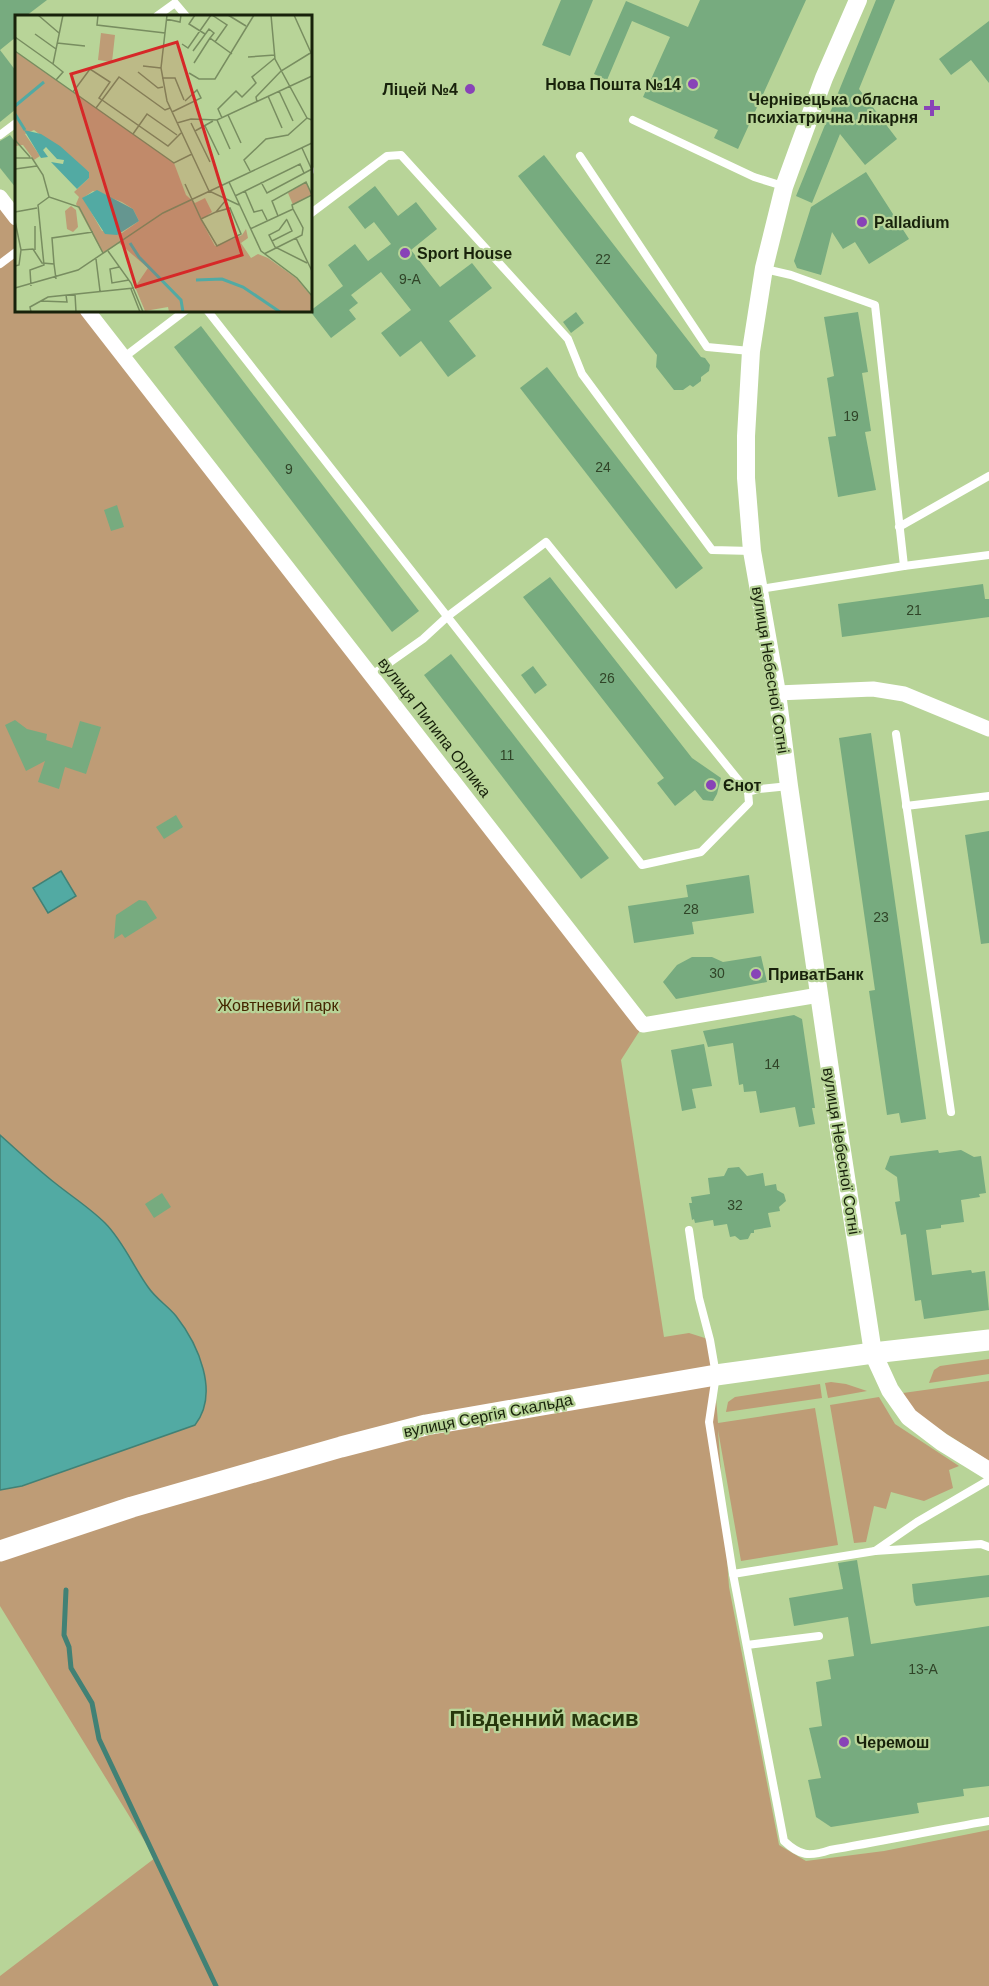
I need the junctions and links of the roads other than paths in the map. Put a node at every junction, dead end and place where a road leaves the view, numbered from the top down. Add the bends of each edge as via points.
1 (858, 0) edge
2 (158, 15) edge
3 (185, 15) edge
4 (633, 120) dead end
5 (15, 124) edge
6 (0, 135) edge
7 (580, 156) dead end
8 (784, 187) junction
9 (0, 197) edge
10 (312, 212) edge
11 (15, 217) edge
12 (15, 253) edge
13 (0, 264) edge
14 (764, 268) junction
15 (88, 312) edge
16 (183, 312) edge
17 (209, 312) edge
18 (751, 351) junction
19 (123, 358) junction
20 (989, 476) edge
21 (900, 527) junction
22 (753, 550) junction
23 (989, 555) edge
24 (904, 566) junction
25 (759, 589) junction
26 (448, 616) junction
27 (372, 675) junction
28 (777, 693) junction
29 (989, 729) edge
30 (896, 734) dead end
31 (789, 786) junction
32 (748, 792) junction
33 (989, 796) edge
34 (906, 806) junction
35 (819, 995) junction
36 (951, 1112) dead end
37 (689, 1230) dead end
38 (989, 1340) edge
39 (873, 1353) junction
40 (716, 1375) junction
41 (989, 1471) edge
42 (989, 1480) edge
43 (989, 1547) edge
44 (0, 1551) edge
45 (875, 1551) junction
46 (733, 1574) junction
47 (819, 1636) dead end
48 (747, 1645) junction
49 (989, 1821) edge

1 - 8 street, вулиця Небесної Сотні
2 - 3 lane via 175,3
4 - 8 lane via 754,177
5 - 6 lane
7 - 18 lane via 707,347
8 - 14 street, вулиця Небесної Сотні
9 - 11 street
10 - 22 lane via 387,156 401,155 568,339 582,374 712,550
12 - 13 lane
14 - 18 street, вулиця Небесної Сотні
14 - 21 lane via 875,305
15 - 19 street, вулиця Пилипа Орлика
16 - 19 lane
17 - 26 lane
18 - 22 street, вулиця Небесної Сотні via 746,457
19 - 27 street, вулиця Пилипа Орлика
20 - 21 lane
21 - 24 lane
22 - 25 street, вулиця Небесної Сотні
23 - 24 lane
24 - 25 lane
25 - 28 street, вулиця Небесної Сотні
26 - 27 lane
26 - 32 lane via 546,542
26 - 32 lane via 642,865 701,852 749,803
27 - 35 street, вулиця Пилипа Орлика via 643,1025
28 - 29 street via 873,688 930,703
28 - 31 street, вулиця Небесної Сотні
30 - 34 lane
31 - 32 lane
31 - 35 street, вулиця Небесної Сотні
33 - 34 lane
34 - 36 lane
35 - 39 street, вулиця Небесної Сотні
37 - 40 lane
38 - 39 main road, вулиця Сергія Скальда
39 - 40 main road, вулиця Сергія Скальда
39 - 41 street, вулиця Небесної Сотні via 890,1390 909,1417
40 - 44 main road, вулиця Сергія Скальда via 426,1425 132,1507
40 - 46 lane via 709,1422
42 - 45 lane via 917,1521
43 - 45 lane via 981,1544
45 - 46 lane
46 - 48 lane
47 - 48 lane
48 - 49 lane via 782,1835 797,1852 817,1854

